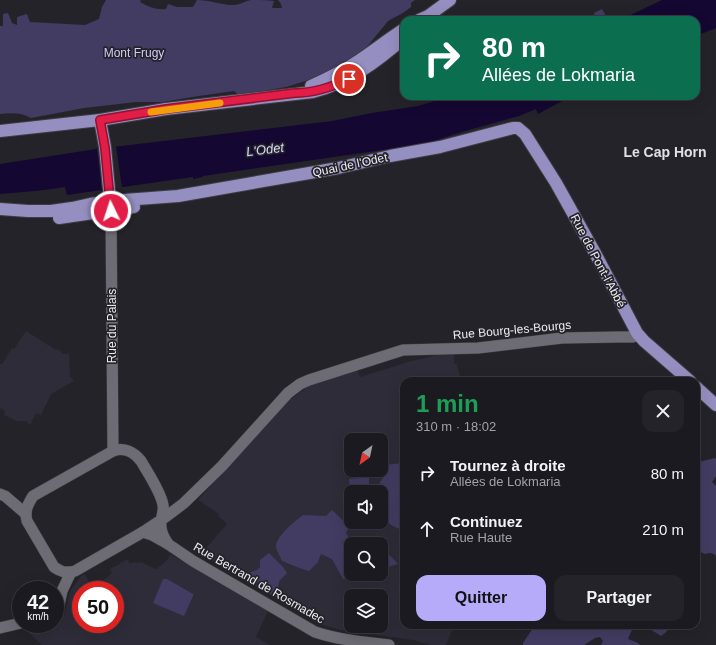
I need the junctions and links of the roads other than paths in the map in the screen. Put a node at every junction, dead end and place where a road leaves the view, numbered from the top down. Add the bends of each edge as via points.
1 (450, 0) edge
2 (427, 16) edge
3 (400, 32) edge
4 (400, 41) edge
5 (327, 83) junction
6 (120, 108) junction
7 (160, 110) junction
8 (88, 113) junction
9 (100, 120) junction
10 (36, 126) junction
11 (520, 129) joint
12 (0, 131) edge
13 (111, 206) junction
14 (0, 209) edge
15 (0, 214) edge
16 (635, 336) junction
17 (685, 377) edge
18 (700, 391) edge
19 (716, 405) edge
20 (113, 451) junction
21 (2, 495) edge
22 (33, 496) junction
23 (26, 514) junction
24 (161, 520) junction
25 (143, 532) junction
26 (168, 544) junction
27 (70, 572) junction
28 (64, 586) edge
29 (12, 625) edge
30 (0, 628) edge
31 (388, 645) edge

1 - 2 main road
3 - 5 main road
4 - 5 main road via 356,74 341,82
5 - 7 main road via 295,93
6 - 7 main road via 144,106
6 - 8 main road
6 - 9 main road
7 - 9 main road
8 - 9 main road
8 - 10 main road
9 - 10 main road
9 - 13 main road
10 - 12 main road
11 - 13 main road, Quai de l'Odet via 513,128 440,147 338,168 178,196 152,203
11 - 16 main road, Rue de Pont-l'Abbé via 530,140 556,183
13 - 14 main road, Quai de l'Odet via 90,204 56,210 28,211
13 - 15 main road, Quai de l'Odet via 67,218
13 - 20 street, Rue du Palais
16 - 17 main road, Rue de Pont-l'Abbé
16 - 24 street, Rue Bourg-les-Bourgs via 568,337 478,348 407,350 309,380 288,393 222,466 184,503
18 - 19 main road
20 - 22 street
20 - 24 street via 125,450 133,453 141,461 161,498
21 - 22 street via 21,498
21 - 23 street
22 - 23 street
23 - 27 street via 27,521 54,567 61,572
24 - 25 street
24 - 26 street via 162,533
25 - 26 street, Rue Bertrand de Rosmadec
25 - 27 street
26 - 31 street, Rue Bertrand de Rosmadec via 315,632 358,642
27 - 28 street
29 - 30 street

